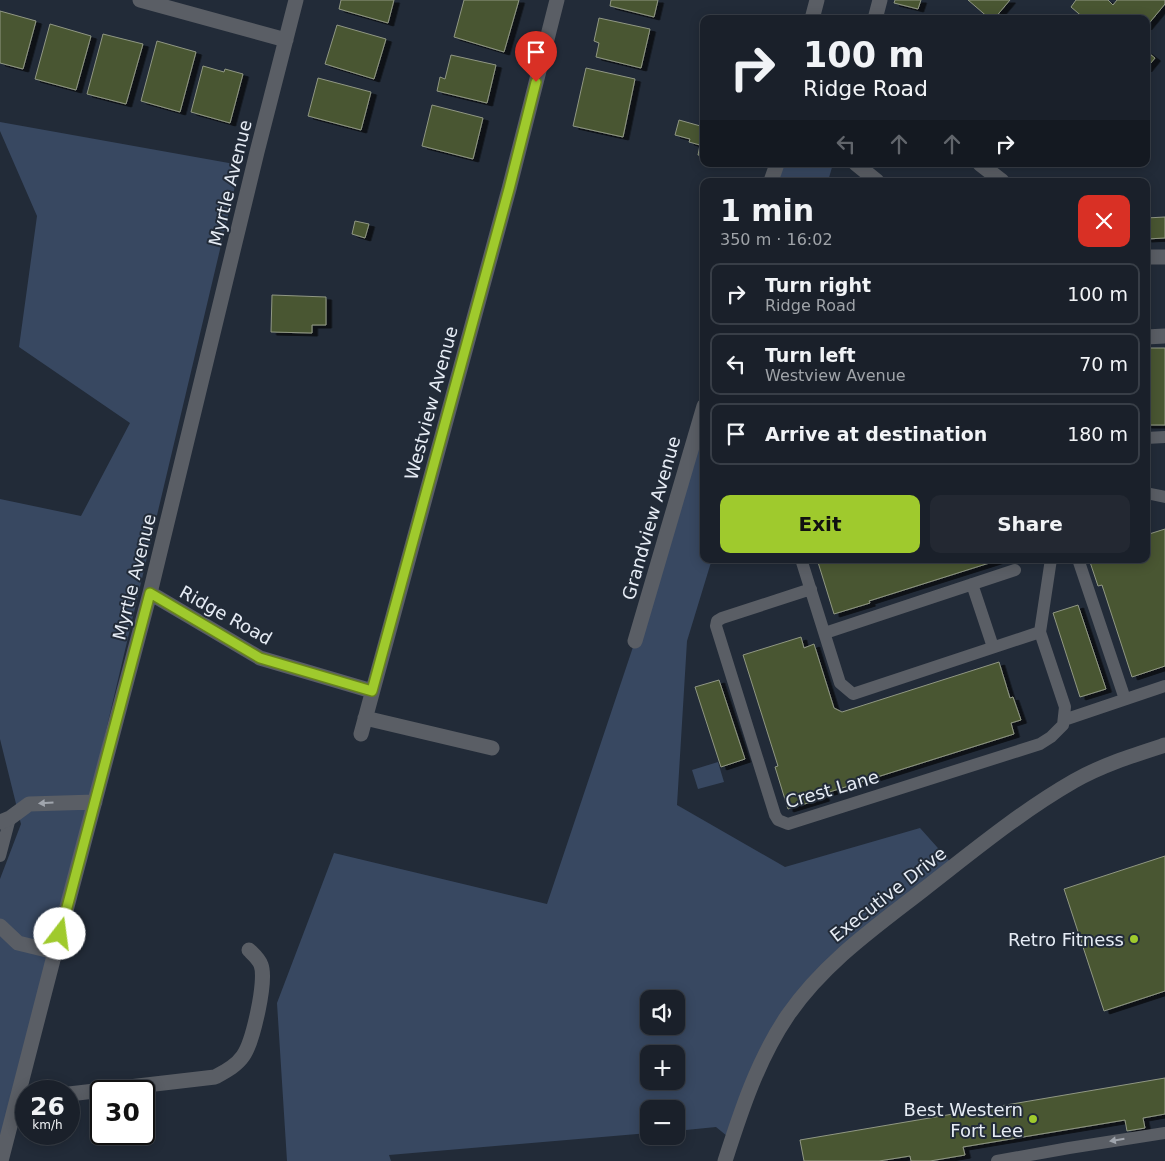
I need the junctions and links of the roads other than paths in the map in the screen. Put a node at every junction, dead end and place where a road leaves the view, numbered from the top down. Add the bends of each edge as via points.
1 (140, 0) edge
2 (296, 0) edge
3 (557, 0) edge
4 (817, 0) edge
5 (880, 0) edge
6 (813, 15) edge
7 (876, 15) edge
8 (286, 40) junction
9 (860, 167) edge
10 (984, 167) edge
11 (873, 178) edge
12 (998, 178) edge
13 (1150, 257) edge
14 (1165, 257) edge
15 (1165, 336) edge
16 (1150, 337) edge
17 (700, 420) edge
18 (1165, 437) edge
19 (1150, 438) edge
20 (1150, 494) edge
21 (1165, 497) edge
22 (802, 563) edge
23 (1051, 563) edge
24 (1079, 563) edge
25 (1015, 570) dead end
26 (972, 584) junction
27 (811, 589) junction
28 (150, 593) junction
29 (1040, 632) junction
30 (825, 633) junction
31 (635, 641) dead end
32 (994, 647) junction
33 (1165, 686) edge
34 (372, 691) junction
35 (1125, 699) junction
36 (365, 718) junction
37 (1064, 720) junction
38 (361, 734) dead end
39 (1165, 745) edge
40 (492, 748) dead end
41 (95, 802) junction
42 (5, 820) edge
43 (0, 856) edge
44 (0, 926) edge
45 (249, 950) dead end
46 (54, 952) junction
47 (26, 1080) edge
48 (80, 1093) edge
49 (15, 1121) edge
50 (1165, 1133) edge
51 (2, 1161) edge
52 (725, 1161) edge
53 (998, 1161) edge

1 - 8 street
2 - 8 street, Myrtle Avenue
3 - 34 street, Westview Avenue via 509,189
4 - 6 street
5 - 7 street
8 - 28 street, Myrtle Avenue
9 - 11 street
10 - 12 street
13 - 14 street
15 - 16 street
17 - 31 street, Grandview Avenue
18 - 19 lane
20 - 21 lane
22 - 27 lane
23 - 29 lane
24 - 35 lane
25 - 26 lane
26 - 30 lane
26 - 32 lane
27 - 30 lane
27 - 37 lane, Crest Lane via 722,618 716,626 775,815 783,823 796,822 1040,744 1051,737
28 - 34 street, Ridge Road via 260,658
28 - 41 street, Myrtle Avenue
29 - 32 lane
29 - 37 lane via 1065,707
30 - 32 lane via 840,684 853,694
33 - 35 lane
34 - 36 street, Westview Avenue
35 - 37 lane
36 - 38 street, Westview Avenue
36 - 40 street
39 - 52 street, Executive Drive via 1127,757 1075,780 1026,811 843,952 816,978 766,1051
41 -> 42 street via 29,804
41 - 46 street, Myrtle Avenue
42 - 43 lane
44 - 46 street via 18,943
45 - 48 street via 262,966 263,978 251,1042 231,1069 215,1077
46 - 47 street, Myrtle Avenue
49 - 51 street, Myrtle Avenue
50 -> 53 lane

